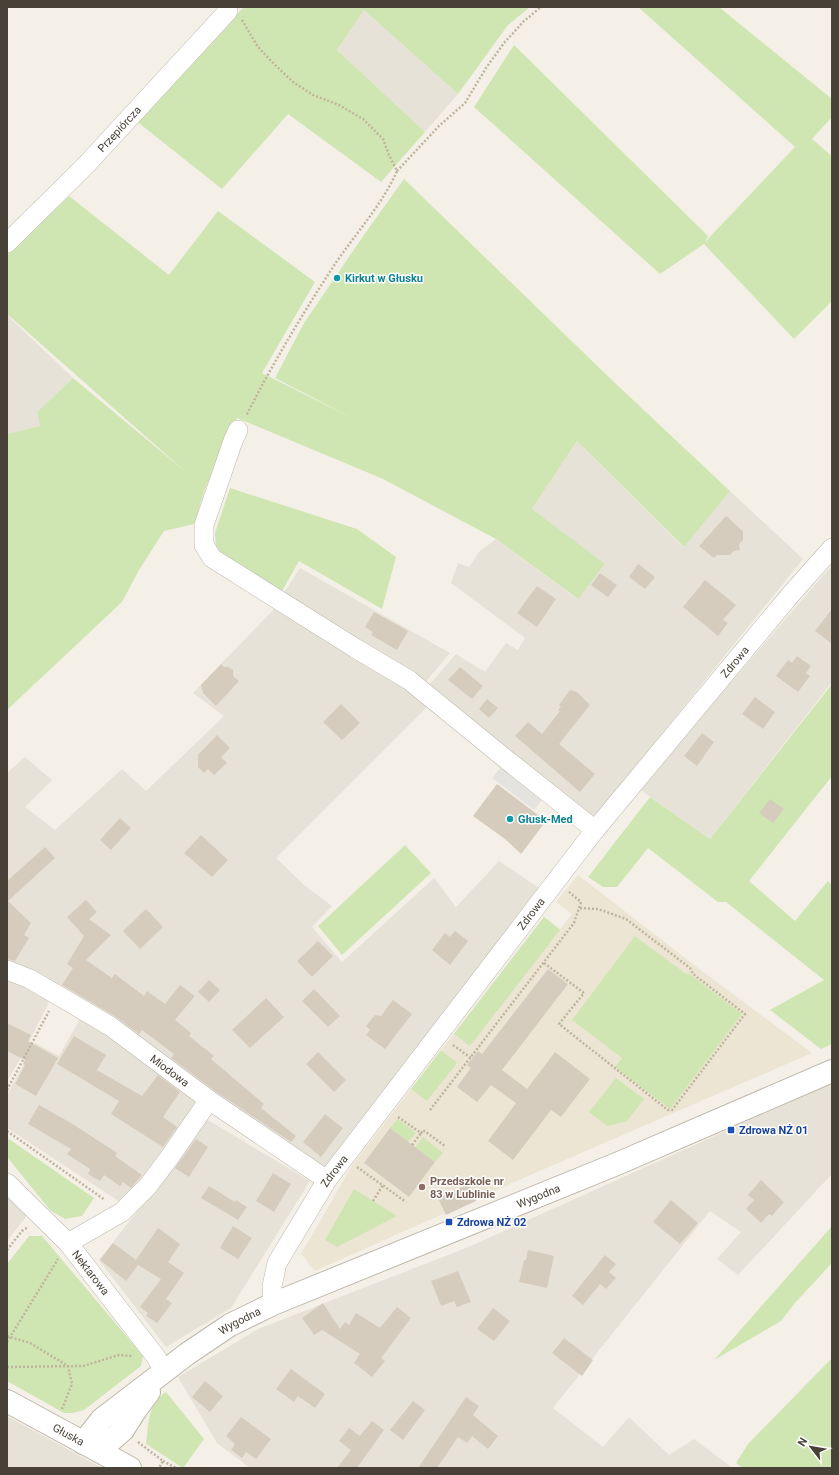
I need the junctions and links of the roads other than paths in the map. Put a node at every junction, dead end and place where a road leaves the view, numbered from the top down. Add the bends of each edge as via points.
1 (228, 12) road end
2 (7, 243) edge
3 (238, 430) road end
4 (832, 548) edge
5 (595, 830) junction
6 (7, 970) edge
7 (832, 1071) edge
8 (209, 1100) junction
9 (327, 1180) junction
10 (7, 1183) edge
11 (68, 1243) junction
12 (273, 1304) junction
13 (160, 1364) junction
14 (7, 1401) edge
15 (123, 1430) junction
16 (91, 1447) junction
17 (131, 1468) edge

1 - 2 street, Przepiórcza via 86,165
3 - 5 street via 204,525 204,545 212,558 409,680
4 - 5 street, Zdrowa
5 - 9 street, Zdrowa
6 - 8 street, Miodowa via 30,979 110,1026
7 - 12 street, Wygodna via 619,1163
8 - 9 street, Miodowa
8 - 11 street via 148,1186 122,1212
9 - 12 street, Zdrowa via 277,1263 272,1286
10 - 11 street, Nektarowa
11 - 13 street, Nektarowa
12 - 13 street, Wygodna via 230,1325 187,1354
13 - 15 street, Wygodna
13 - 16 street, Wygodna via 102,1419
14 - 16 street, Głuska
15 - 16 street, Wygodna
15 - 17 street
16 - 17 street, Głuska

